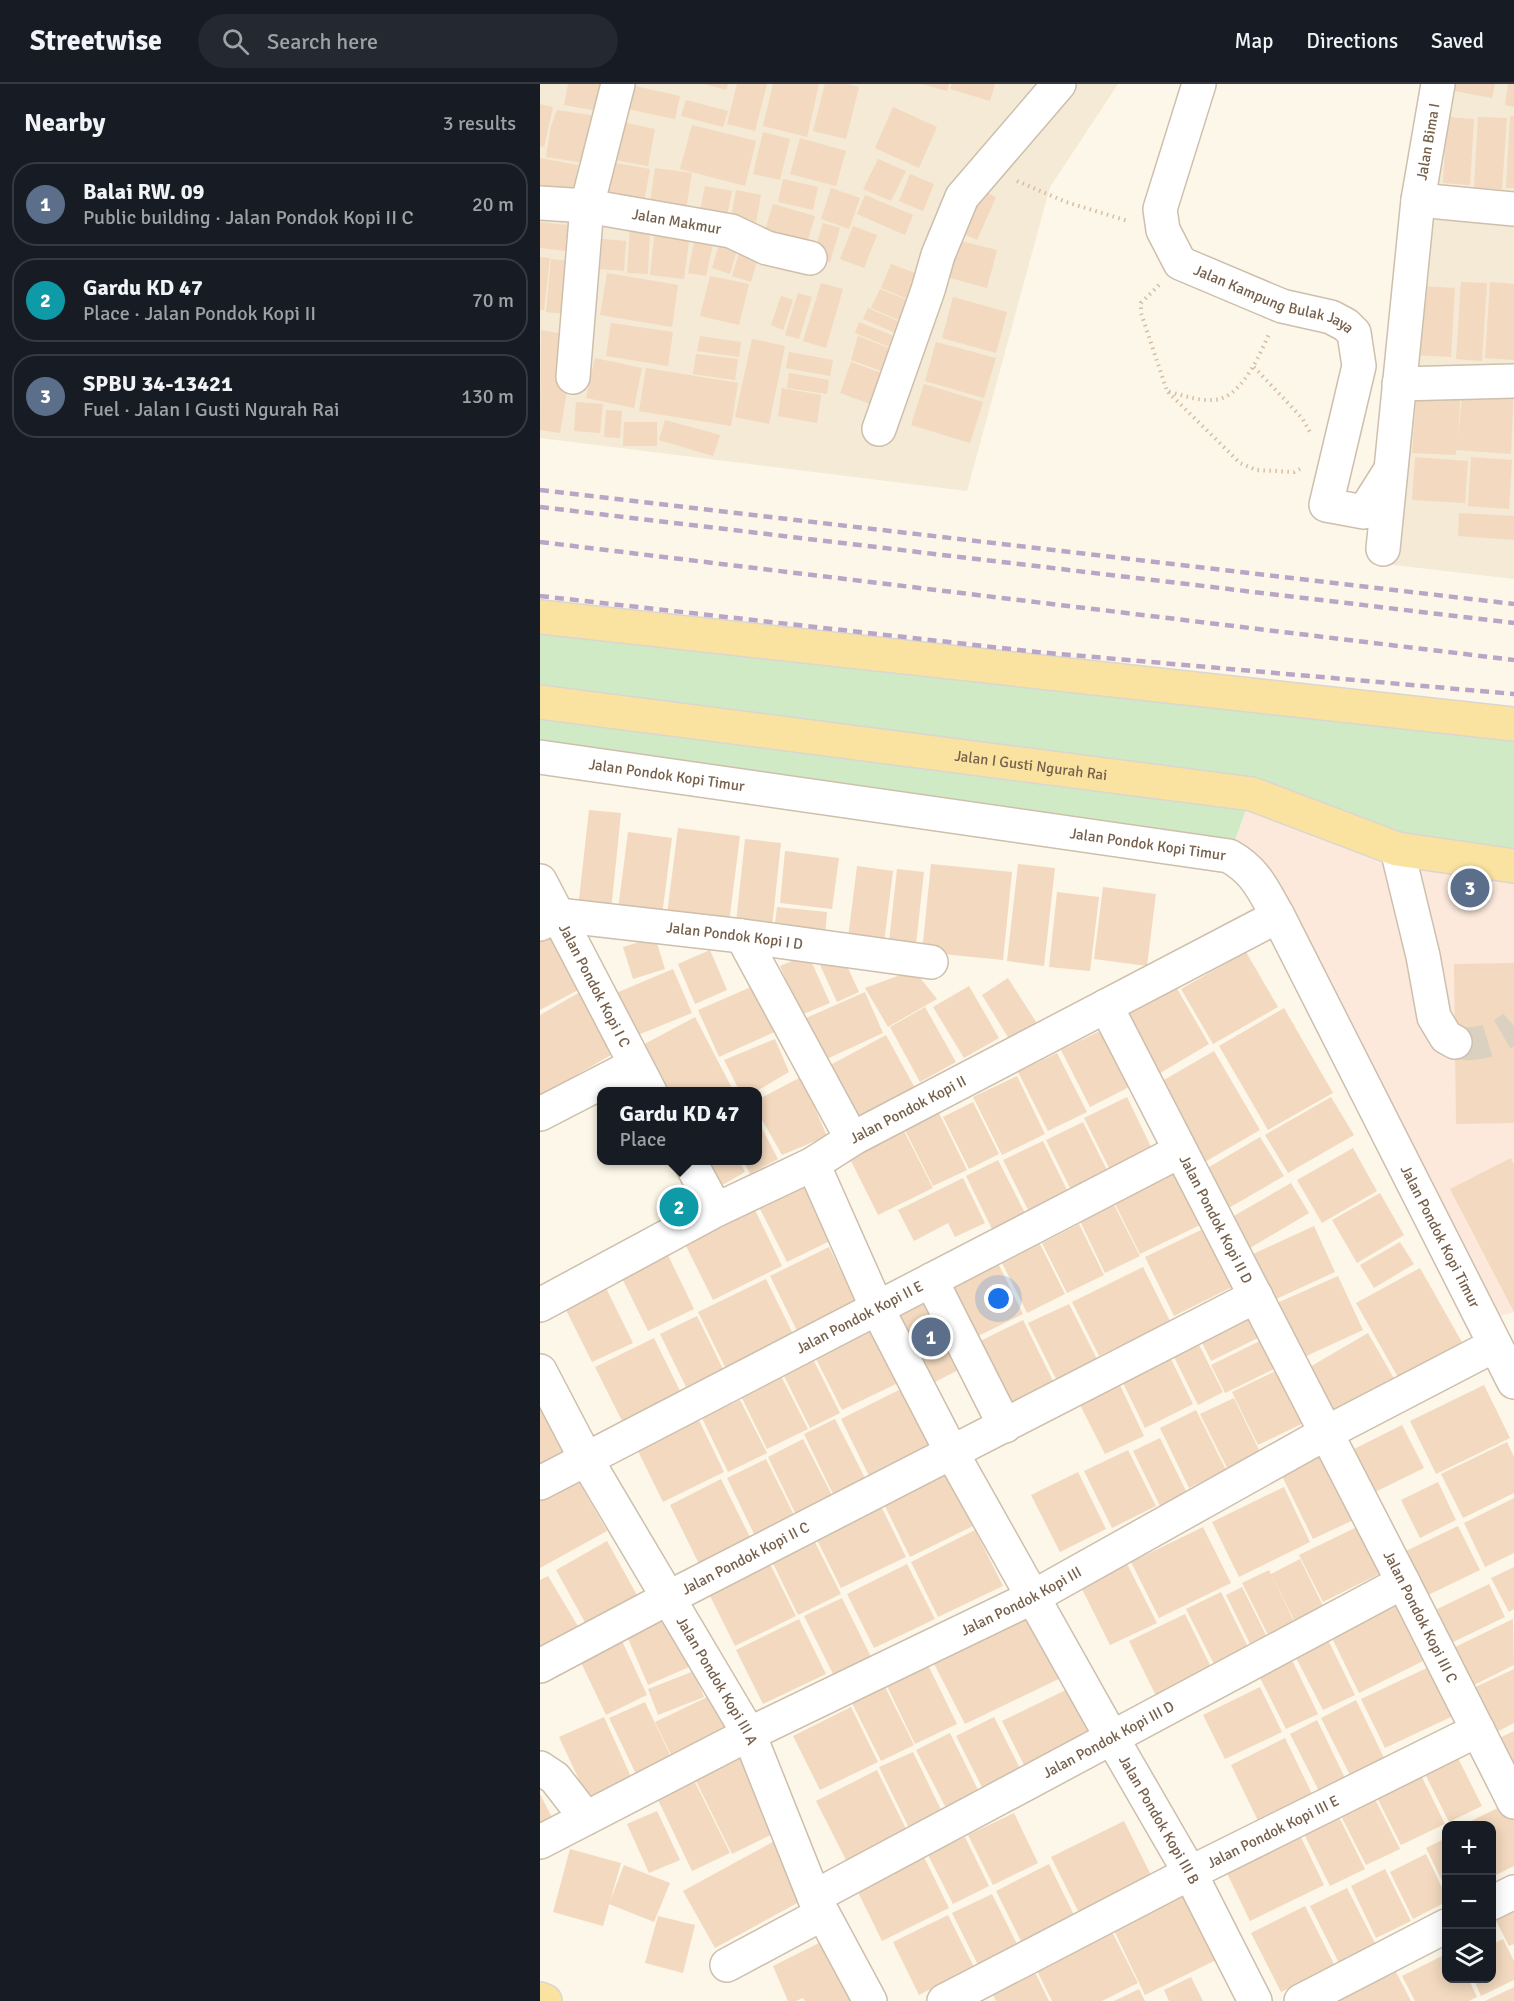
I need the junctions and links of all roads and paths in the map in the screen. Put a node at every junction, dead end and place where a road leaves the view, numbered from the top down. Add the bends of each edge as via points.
1 (618, 84) edge
2 (1059, 84) edge
3 (1199, 84) edge
4 (1438, 84) edge
5 (1008, 177) dead end
6 (1418, 200) junction
7 (540, 203) edge
8 (587, 206) junction
9 (1514, 209) edge
10 (1163, 230) junction
11 (810, 258) dead end
12 (1180, 263) junction
13 (1282, 306) junction
14 (1254, 367) junction
15 (573, 377) dead end
16 (1514, 381) edge
17 (1399, 384) junction
18 (1167, 391) junction
19 (879, 429) dead end
20 (1310, 433) dead end
21 (1302, 468) dead end
22 (1390, 471) junction
23 (1383, 549) dead end
24 (540, 617) edge
25 (540, 702) edge
26 (1514, 724) edge
27 (540, 758) edge
28 (1397, 849) junction
29 (1514, 866) edge
30 (540, 881) edge
31 (1278, 916) junction
32 (549, 920) edge
33 (742, 936) junction
34 (932, 962) dead end
35 (1106, 1006) junction
36 (1455, 1042) dead end
37 (643, 1078) edge
38 (617, 1087) edge
39 (597, 1094) edge
40 (540, 1114) edge
41 (852, 1139) junction
42 (1180, 1151) junction
43 (813, 1164) junction
44 (691, 1165) edge
45 (716, 1210) junction
46 (931, 1280) junction
47 (1256, 1296) junction
48 (540, 1305) edge
49 (877, 1308) junction
50 (1495, 1345) junction
51 (540, 1371) edge
52 (1514, 1382) edge
53 (1005, 1425) junction
54 (1326, 1433) junction
55 (952, 1453) junction
56 (586, 1459) junction
57 (540, 1483) edge
58 (1403, 1582) junction
59 (1033, 1597) junction
60 (668, 1598) junction
61 (540, 1666) edge
62 (1478, 1730) junction
63 (749, 1734) junction
64 (1112, 1738) junction
65 (540, 1768) edge
66 (1514, 1802) edge
67 (586, 1818) junction
68 (540, 1842) edge
69 (1190, 1873) junction
70 (1514, 1892) edge
71 (1496, 1901) edge
72 (818, 1906) junction
73 (1442, 1928) edge
74 (727, 1965) dead end
75 (540, 1999) edge
76 (545, 2001) edge
77 (870, 2001) edge
78 (944, 2001) edge
79 (1255, 2001) edge
80 (1301, 2001) edge

1 - 8 street
2 - 19 street via 962,197 938,255
3 - 10 street via 1160,209
4 - 6 street, Jalan Bima I
5 - 10 path via 1066,202
6 - 9 street
6 - 17 street, Jalan Bima I
7 - 8 street, Jalan Makmur
8 - 11 street, Jalan Makmur via 731,231 766,248
8 - 15 street
10 - 12 street
12 - 13 street, Jalan Kampung Bulak Jaya
12 - 18 path via 1141,303
13 - 14 path
13 - 22 street, Jalan Kampung Bulak Jaya via 1331,317 1354,333 1359,366 1326,505 1364,512
14 - 18 path via 1228,397 1201,400
14 - 20 path via 1302,418
16 - 17 street
17 - 22 street, Jalan Bima I
18 - 21 path via 1240,463 1256,470 1294,472
22 - 23 street, Jalan Bima I
24 - 26 main road
25 - 28 main road, Jalan I Gusti Ngurah Rai via 1252,794
27 - 31 street, Jalan Pondok Kopi Timur via 1229,856 1245,865
28 - 29 main road, Jalan I Gusti Ngurah Rai
28 - 36 street via 1434,1017 1446,1037
30 - 32 street, Jalan Pondok Kopi I C
31 - 35 street, Jalan Pondok Kopi II
31 - 50 street, Jalan Pondok Kopi Timur
32 - 33 street, Jalan Pondok Kopi I D
32 - 37 street, Jalan Pondok Kopi I C
33 - 34 street, Jalan Pondok Kopi I D
33 - 41 street
35 - 41 street, Jalan Pondok Kopi II
35 - 42 street, Jalan Pondok Kopi II D
37 - 38 street
39 - 40 street
41 - 43 street, Jalan Pondok Kopi II
42 - 46 street, Jalan Pondok Kopi II E
42 - 47 street, Jalan Pondok Kopi II D
43 - 45 street, Jalan Pondok Kopi II
43 - 49 street
44 - 45 street
45 - 48 street, Jalan Pondok Kopi II
46 - 49 street, Jalan Pondok Kopi II E
46 - 53 street
47 - 53 street, Jalan Pondok Kopi II C
47 - 54 street, Jalan Pondok Kopi II D
49 - 55 street
49 - 56 street, Jalan Pondok Kopi II E
50 - 52 street, Jalan Pondok Kopi Timur
50 - 54 street, Jalan Pondok Kopi III
51 - 56 street, Jalan Pondok Kopi III A
53 - 55 street, Jalan Pondok Kopi II C
54 - 58 street, Jalan Pondok Kopi III C
54 - 59 street, Jalan Pondok Kopi III
55 - 59 street, Jalan Pondok Kopi III B
55 - 60 street, Jalan Pondok Kopi II C
56 - 57 street, Jalan Pondok Kopi II E
56 - 60 street, Jalan Pondok Kopi III A
58 - 62 street, Jalan Pondok Kopi III C
58 - 64 street, Jalan Pondok Kopi III D
59 - 63 street, Jalan Pondok Kopi III
59 - 64 street, Jalan Pondok Kopi III B
60 - 61 street, Jalan Pondok Kopi II C
60 - 63 street, Jalan Pondok Kopi III A
62 - 66 street, Jalan Pondok Kopi III C
62 - 69 street, Jalan Pondok Kopi III E
63 - 67 street, Jalan Pondok Kopi III
63 - 72 street, Jalan Pondok Kopi III A
64 - 69 street, Jalan Pondok Kopi III B
64 - 72 street, Jalan Pondok Kopi III D
65 - 67 street via 555,1778
67 - 68 street, Jalan Pondok Kopi III
69 - 78 street, Jalan Pondok Kopi III E
69 - 79 street, Jalan Pondok Kopi III B
70 - 71 street
72 - 74 street, Jalan Pondok Kopi III D
72 - 77 street, Jalan Pondok Kopi III A
73 - 80 street
75 - 76 main road

